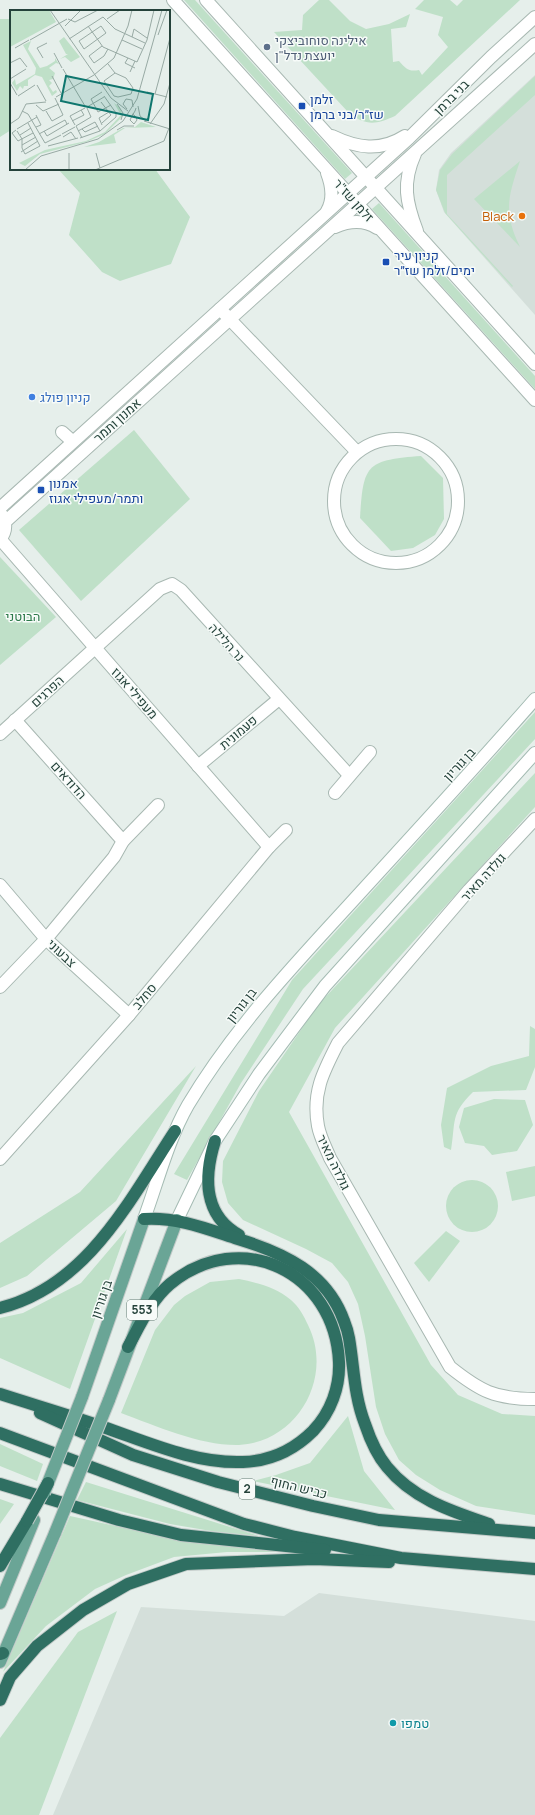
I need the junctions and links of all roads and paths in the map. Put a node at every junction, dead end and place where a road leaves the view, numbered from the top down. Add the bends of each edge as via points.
1 (173, 0) edge
2 (206, 0) edge
3 (535, 17) edge
4 (535, 44) edge
5 (434, 113) junction
6 (326, 133) junction
7 (417, 150) junction
8 (324, 167) junction
9 (366, 177) junction
10 (376, 188) junction
11 (348, 193) junction
12 (357, 204) junction
13 (325, 214) junction
14 (330, 229) junction
15 (383, 232) junction
16 (419, 235) junction
17 (220, 309) junction
18 (230, 320) junction
19 (535, 364) edge
20 (535, 400) edge
21 (62, 432) dead end
22 (72, 441) junction
23 (357, 452) junction
24 (0, 508) edge
25 (3, 517) edge
26 (0, 540) edge
27 (94, 647) junction
28 (279, 699) junction
29 (535, 699) edge
30 (15, 720) junction
31 (0, 734) edge
32 (370, 752) dead end
33 (535, 753) edge
34 (198, 766) junction
35 (349, 775) junction
36 (335, 793) dead end
37 (158, 805) dead end
38 (535, 819) edge
39 (286, 830) dead end
40 (123, 841) junction
41 (269, 847) junction
42 (0, 886) edge
43 (46, 939) junction
44 (0, 987) edge
45 (129, 1015) junction
46 (175, 1131) junction
47 (215, 1141) junction
48 (0, 1159) edge
49 (144, 1219) junction
50 (176, 1220) junction
51 (254, 1244) junction
52 (0, 1308) edge
53 (128, 1347) junction
54 (0, 1395) edge
55 (535, 1400) edge
56 (0, 1433) edge
57 (48, 1483) joint
58 (0, 1484) edge
59 (30, 1521) junction
60 (507, 1530) junction
61 (535, 1533) edge
62 (401, 1558) junction
63 (0, 1566) edge
64 (502, 1567) junction
65 (535, 1569) edge
66 (0, 1604) edge
67 (1, 1657) edge
68 (0, 1700) edge

1 - 8 street, זלמן שז"ר
2 - 6 street, זלמן שז"ר
3 - 5 street, בני ברמן
4 - 7 street, בני ברמן
5 - 6 street via 400,139 378,147 356,146
5 - 9 street, בני ברמן
6 - 9 street, זלמן שז"ר
7 - 10 street, בני ברמן
7 - 16 street via 409,167 406,185 408,203
8 - 11 street, זלמן שז"ר
8 - 13 street via 330,180 332,197
9 - 10 street, זלמן שז"ר
9 - 11 street, אמנון ותמר
10 - 12 street, אמנון ותמר
10 - 16 street, זלמן שז"ר
11 - 12 street, זלמן שז"ר
11 - 13 street, אמנון ותמר
12 - 14 street, אמנון ותמר
12 - 15 street, זלמן שז"ר
13 - 17 street, אמנון ותמר
14 - 15 street via 352,221 373,225
14 - 18 street, אמנון ותמר
15 - 20 street, זלמן שז"ר
16 - 19 street, זלמן שז"ר
17 - 18 street
17 - 22 street, אמנון ותמר
18 - 23 street
18 - 25 street, אמנון ותמר
21 - 22 street
22 - 24 street, אמנון ותמר
23 - 23 street via 345,464 336,484 334,498 337,519 345,536 361,552 387,562 414,561 438,548 454,525 459,504 457,486 448,466 431,448 411,440 398,438 376,441
25 - 26 street via 4,533
26 - 27 street, מעפילי אגוז
27 - 28 street, נר הלילה via 160,589 172,584 181,590
27 - 30 street, הפרגים
27 - 34 street, מעפילי אגוז
28 - 34 street, פעמונית
28 - 35 street, נר הלילה
29 - 46 street, בן גוריון via 276,984 224,1051 188,1105
30 - 31 street, הפרגים
30 - 40 street, הדודאים
32 - 35 street
33 - 47 street via 325,986 259,1074
34 - 41 street, מעפילי אגוז
35 - 36 street
37 - 40 street
38 - 55 street, גולדה מאיר via 469,890 338,1043 315,1096 318,1127 330,1158 450,1367 488,1393 511,1399
39 - 41 street, סחלב
40 - 43 street via 114,857
41 - 45 street, סחלב
42 - 43 street, צבעוני
43 - 44 street
43 - 45 street, צבעוני
45 - 48 street, סחלב
46 - 49 street, בן גוריון
46 - 52 highway via 111,1227 83,1260 49,1288
47 - 50 street
47 - 51 highway via 208,1171 209,1190 216,1214 232,1231
49 - 50 highway
49 - 57 main road, בן גוריון / 553, bridge via 82,1397
50 - 51 highway
50 - 53 main road, 553
51 - 60 highway via 292,1260 319,1280 332,1295 349,1336 362,1417 386,1467 401,1482 446,1510
53 - 54 highway via 159,1295 170,1284 198,1267 224,1260 256,1259 286,1270 322,1302 337,1339 339,1373 333,1400 320,1424 309,1435 286,1452 242,1462 200,1457 164,1448
53 - 67 main road, 553, bridge via 109,1400
54 - 60 highway, כביש החוף / 2 via 133,1455 218,1482 379,1520
56 - 62 highway via 244,1524
57 - 59 highway, bridge
58 - 62 highway via 119,1520 181,1535
59 - 63 highway
59 - 66 main road
60 - 61 highway, כביש החוף / 2
62 - 64 highway
64 - 65 highway
64 - 68 highway via 314,1559 186,1564 128,1584 83,1610 37,1646 10,1677

